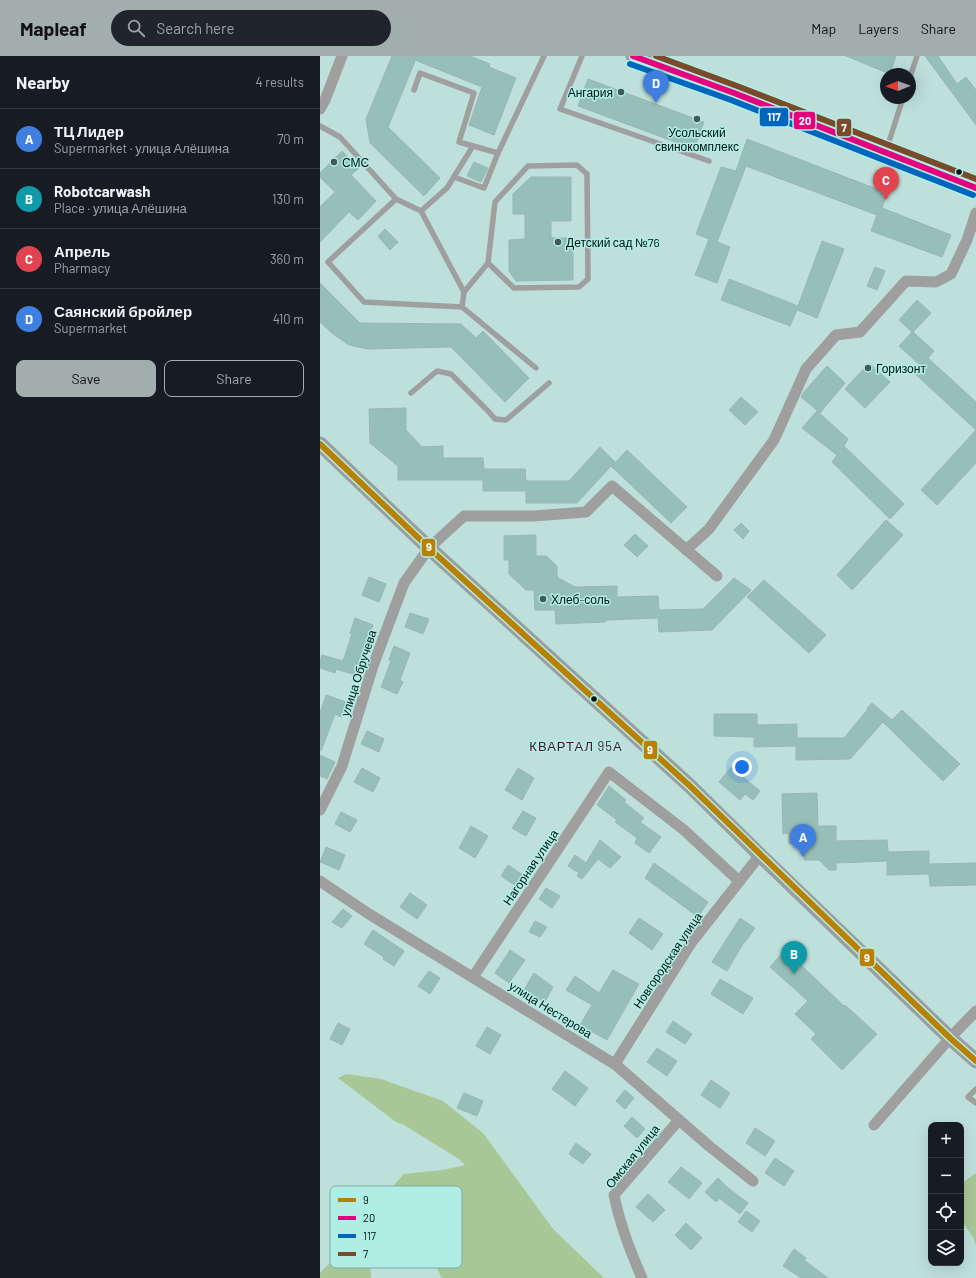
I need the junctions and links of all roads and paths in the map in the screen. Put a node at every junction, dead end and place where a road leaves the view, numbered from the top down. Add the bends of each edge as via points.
1 (342, 56) edge
2 (544, 56) edge
3 (582, 56) edge
4 (633, 56) edge
5 (917, 56) edge
6 (913, 68) edge
7 (414, 90) dead end
8 (901, 104) edge
9 (320, 109) edge
10 (320, 126) edge
11 (473, 146) junction
12 (498, 153) junction
13 (885, 153) junction
14 (709, 161) dead end
15 (454, 177) junction
16 (976, 188) edge
17 (396, 199) junction
18 (421, 211) junction
19 (976, 213) edge
20 (488, 263) junction
21 (464, 292) junction
22 (462, 307) junction
23 (536, 368) dead end
24 (550, 383) dead end
25 (411, 393) dead end
26 (320, 444) edge
27 (430, 548) junction
28 (686, 550) junction
29 (717, 576) dead end
30 (320, 810) edge
31 (760, 855) junction
32 (320, 880) edge
33 (740, 881) junction
34 (473, 977) junction
35 (976, 1011) edge
36 (950, 1038) junction
37 (976, 1061) edge
38 (616, 1065) junction
39 (976, 1089) edge
40 (976, 1103) edge
41 (679, 1120) junction
42 (874, 1125) dead end
43 (753, 1181) dead end
44 (642, 1278) edge

1 - 9 street
2 - 12 lane
3 - 14 lane via 560,109
4 - 13 street
5 - 6 lane
7 - 11 lane via 420,73 474,93 459,142
8 - 13 lane
10 - 17 lane via 340,137
11 - 12 lane
11 - 15 lane
12 - 15 lane via 484,188
13 - 16 street
15 - 18 lane via 447,188
17 - 18 lane
17 - 22 lane via 328,262 364,302
18 - 21 lane
19 - 28 street via 968,240 951,274 936,282 906,281 860,332 836,334 806,369 774,440 709,529
20 - 20 lane via 514,288 579,287 588,279 587,174 577,164 528,166 495,202
20 - 21 lane
21 - 22 lane
22 - 23 lane
24 - 25 lane via 506,420 495,419 451,374 437,371
26 - 27 street
27 - 28 street, улица Обручева via 464,516 534,516 586,512 612,486
27 - 30 street, улица Обручева via 404,582 373,666 342,766
27 - 31 street via 690,787
28 - 29 street
31 - 33 street, Новгородская улица
31 - 36 street
32 - 34 street, улица Нестерова via 369,914
33 - 34 street, Нагорная улица via 684,830 609,772
33 - 38 street, Новгородская улица via 690,943
34 - 38 street, улица Нестерова
35 - 36 street
36 - 37 street
36 - 42 street
38 - 41 street, улица Нестерова
39 - 40 lane via 968,1097
41 - 43 street, улица Нестерова
41 - 44 street, Омская улица via 614,1196 628,1247

